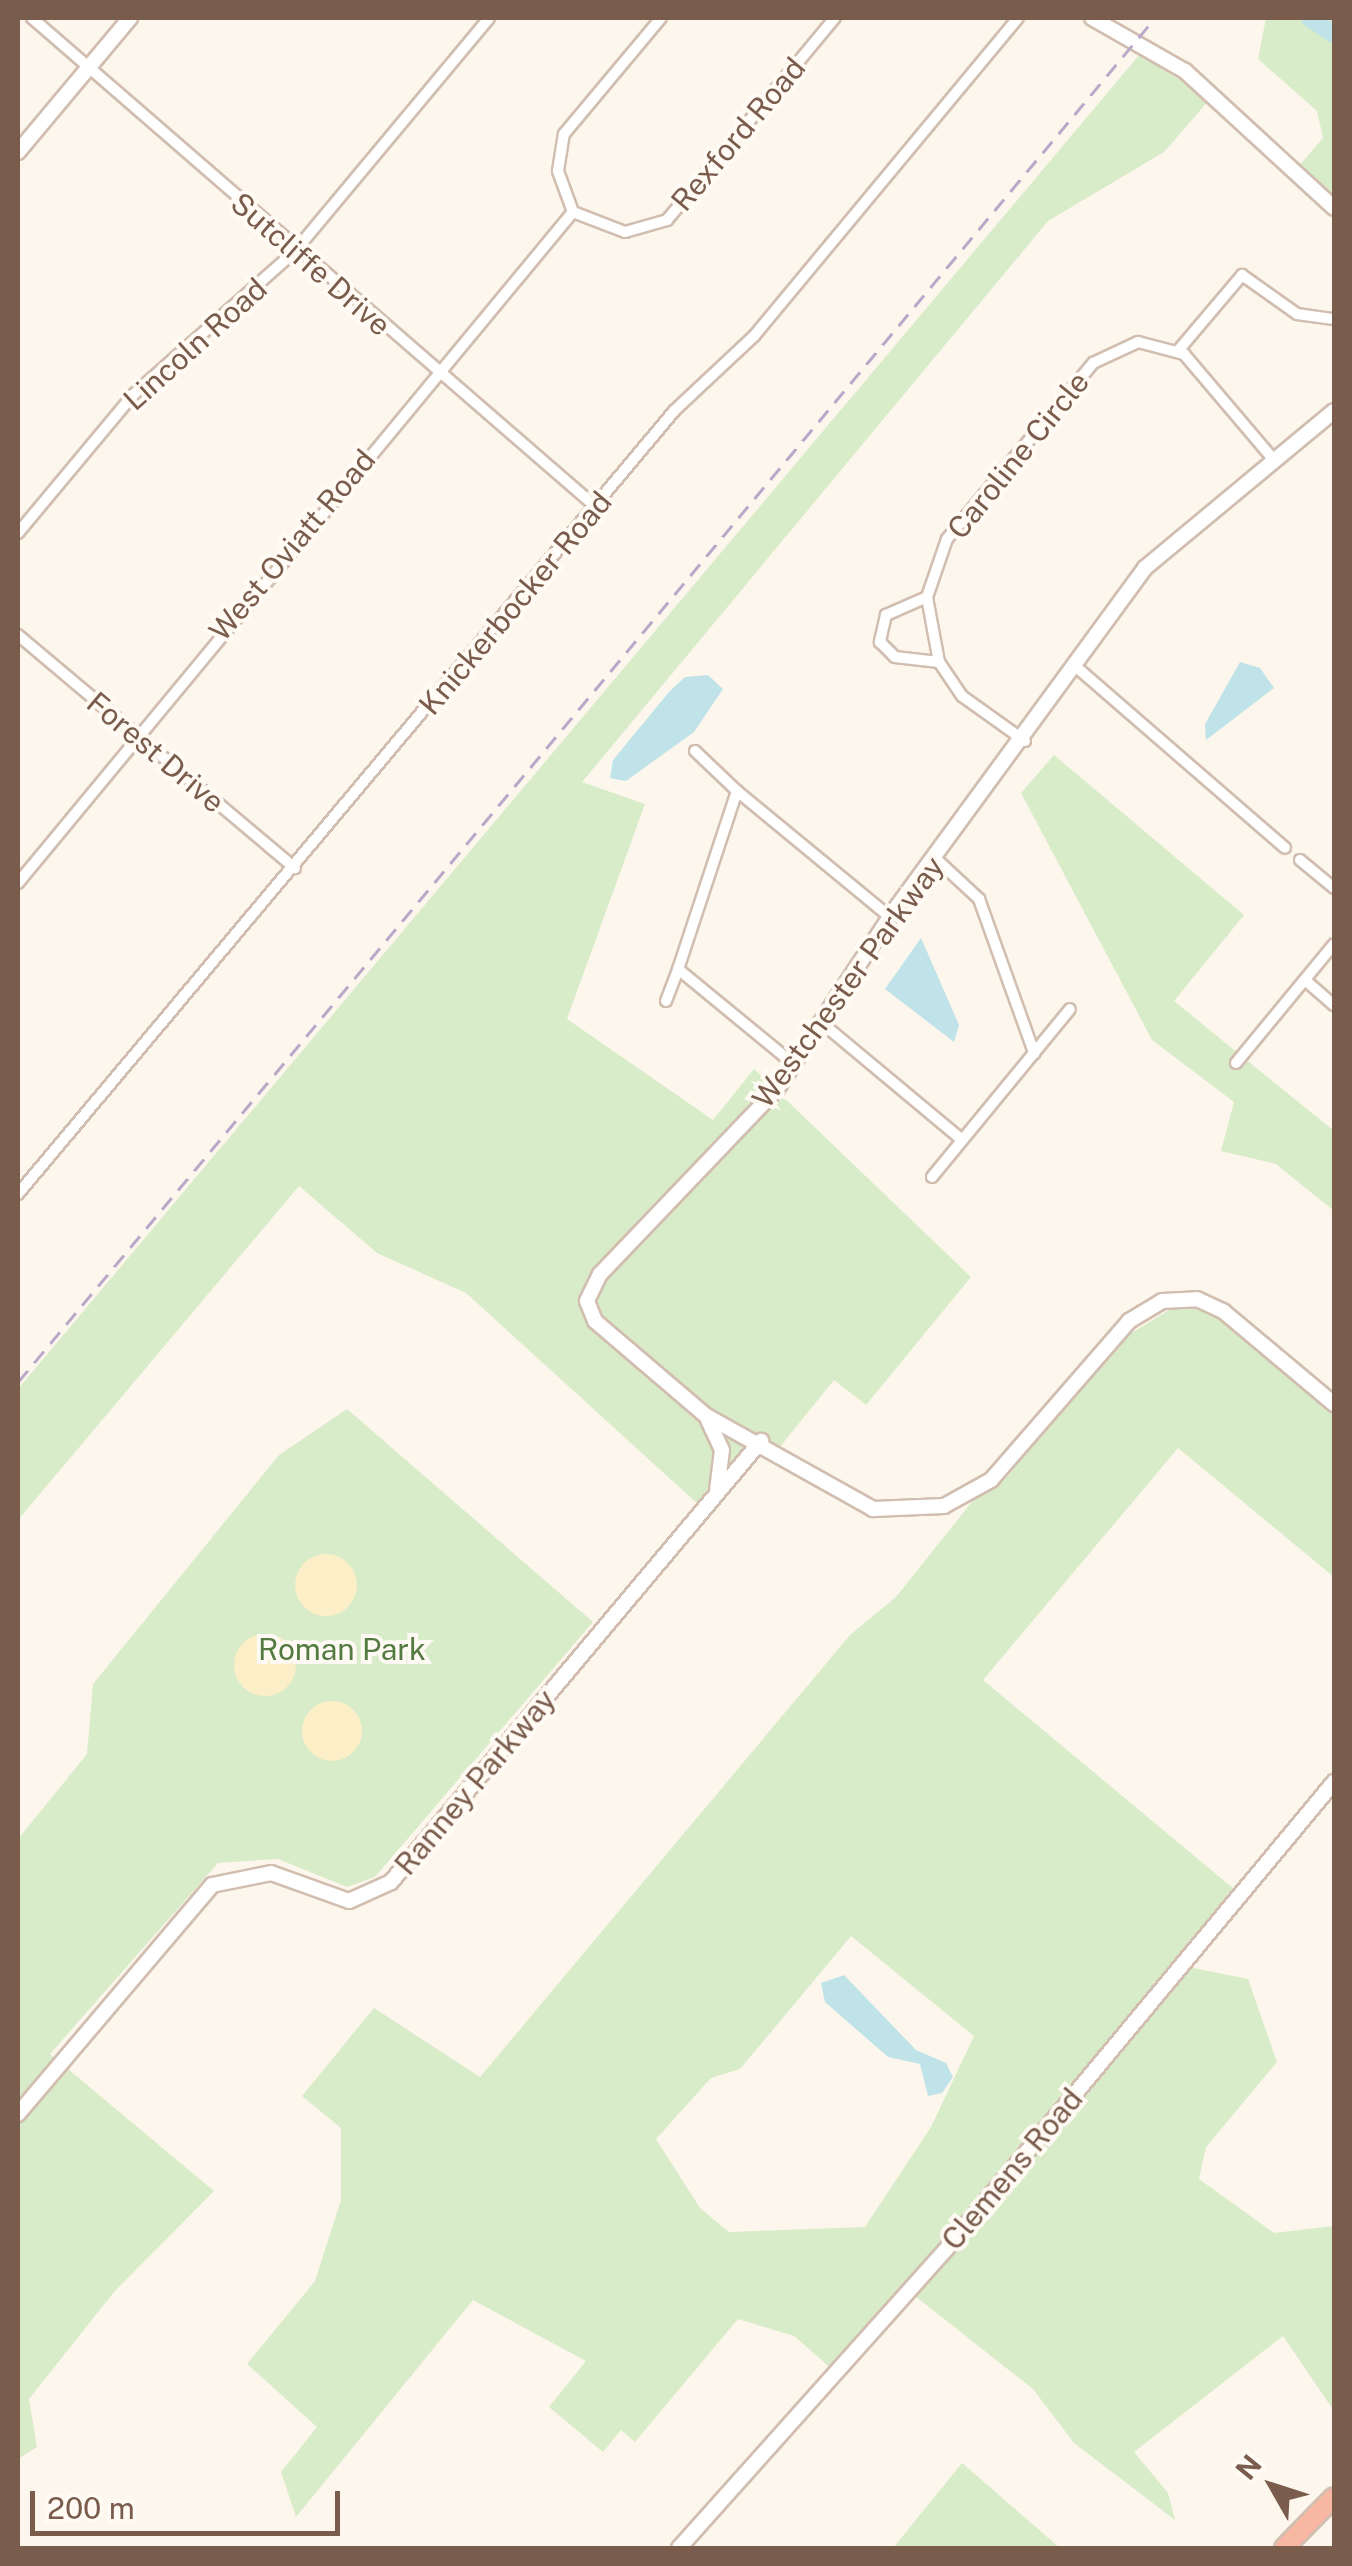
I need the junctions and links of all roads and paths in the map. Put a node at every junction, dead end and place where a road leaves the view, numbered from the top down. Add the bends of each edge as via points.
1 (32, 18) edge
2 (130, 18) edge
3 (489, 18) edge
4 (661, 18) edge
5 (835, 18) edge
6 (1018, 18) edge
7 (1092, 18) edge
8 (88, 69) junction
9 (18, 152) edge
10 (1334, 208) edge
11 (573, 212) junction
12 (295, 250) junction
13 (1334, 320) edge
14 (1178, 352) junction
15 (437, 372) junction
16 (1334, 411) edge
17 (1273, 459) junction
18 (595, 506) junction
19 (18, 532) edge
20 (928, 597) junction
21 (18, 635) edge
22 (938, 662) junction
23 (1074, 665) junction
24 (134, 734) junction
25 (1025, 741) junction
26 (695, 751) dead end
27 (737, 790) junction
28 (1285, 848) dead end
29 (936, 859) junction
30 (1300, 860) dead end
31 (295, 868) junction
32 (18, 883) edge
33 (1334, 888) edge
34 (890, 917) junction
35 (1334, 944) edge
36 (678, 969) junction
37 (1305, 980) junction
38 (666, 1001) dead end
39 (1334, 1004) edge
40 (1070, 1009) dead end
41 (822, 1024) junction
42 (1034, 1053) junction
43 (1236, 1063) dead end
44 (795, 1065) junction
45 (962, 1140) junction
46 (932, 1177) dead end
47 (18, 1194) edge
48 (1334, 1404) edge
49 (705, 1415) junction
50 (761, 1441) junction
51 (714, 1498) junction
52 (1334, 1782) edge
53 (18, 2114) edge
54 (1334, 2497) edge
55 (679, 2548) edge
56 (1284, 2548) edge

1 - 8 street, Sutcliffe Drive
2 - 8 street
3 - 12 street, Lincoln Road
4 - 11 street via 564,134 558,172
5 - 11 street, Rexford Road via 667,220 624,232
6 - 18 street, Knickerbocker Road via 754,336 674,411
7 - 10 street via 1179,66
8 - 9 street
8 - 12 street, Sutcliffe Drive
11 - 15 street, West Oviatt Road
12 - 15 street, Sutcliffe Drive
12 - 19 street, Lincoln Road via 133,395
13 - 14 street via 1297,314 1242,276
14 - 17 street
14 - 20 street, Caroline Circle via 1138,342 1092,363 947,540
15 - 18 street, Sutcliffe Drive
15 - 24 street, West Oviatt Road
16 - 17 street, Westchester Parkway
17 - 23 street, Westchester Parkway via 1145,568
18 - 31 street, Knickerbocker Road
20 - 22 street, Caroline Circle
20 - 22 street via 886,615 880,642 895,657
21 - 24 street, Forest Drive
22 - 25 street, Caroline Circle via 962,696
23 - 25 street, Westchester Parkway
23 - 28 street
24 - 31 street, Forest Drive
24 - 32 street, West Oviatt Road
25 - 29 street, Westchester Parkway
26 - 27 street
27 - 34 street
27 - 36 street
29 - 34 street, Westchester Parkway
29 - 42 street via 979,899
30 - 33 street
31 - 47 street, Knickerbocker Road
34 - 41 street, Westchester Parkway
35 - 37 street
36 - 38 street
36 - 44 street
37 - 39 street
37 - 43 street
40 - 42 street
41 - 44 street, Westchester Parkway
41 - 45 street
42 - 45 street
44 - 49 street, Westchester Parkway via 588,1293 596,1321
45 - 46 street
48 - 50 street, Westchester Parkway via 1223,1311 1197,1299 1162,1301 1130,1320 1010,1462 970,1494 917,1511 873,1509 828,1491
49 - 50 street, Westchester Parkway
49 - 51 street via 722,1450
50 - 51 street, Ranney Parkway
51 - 53 street, Ranney Parkway via 391,1882 348,1901 271,1873 212,1885
52 - 55 street, Clemens Road via 946,2248
54 - 56 highway

